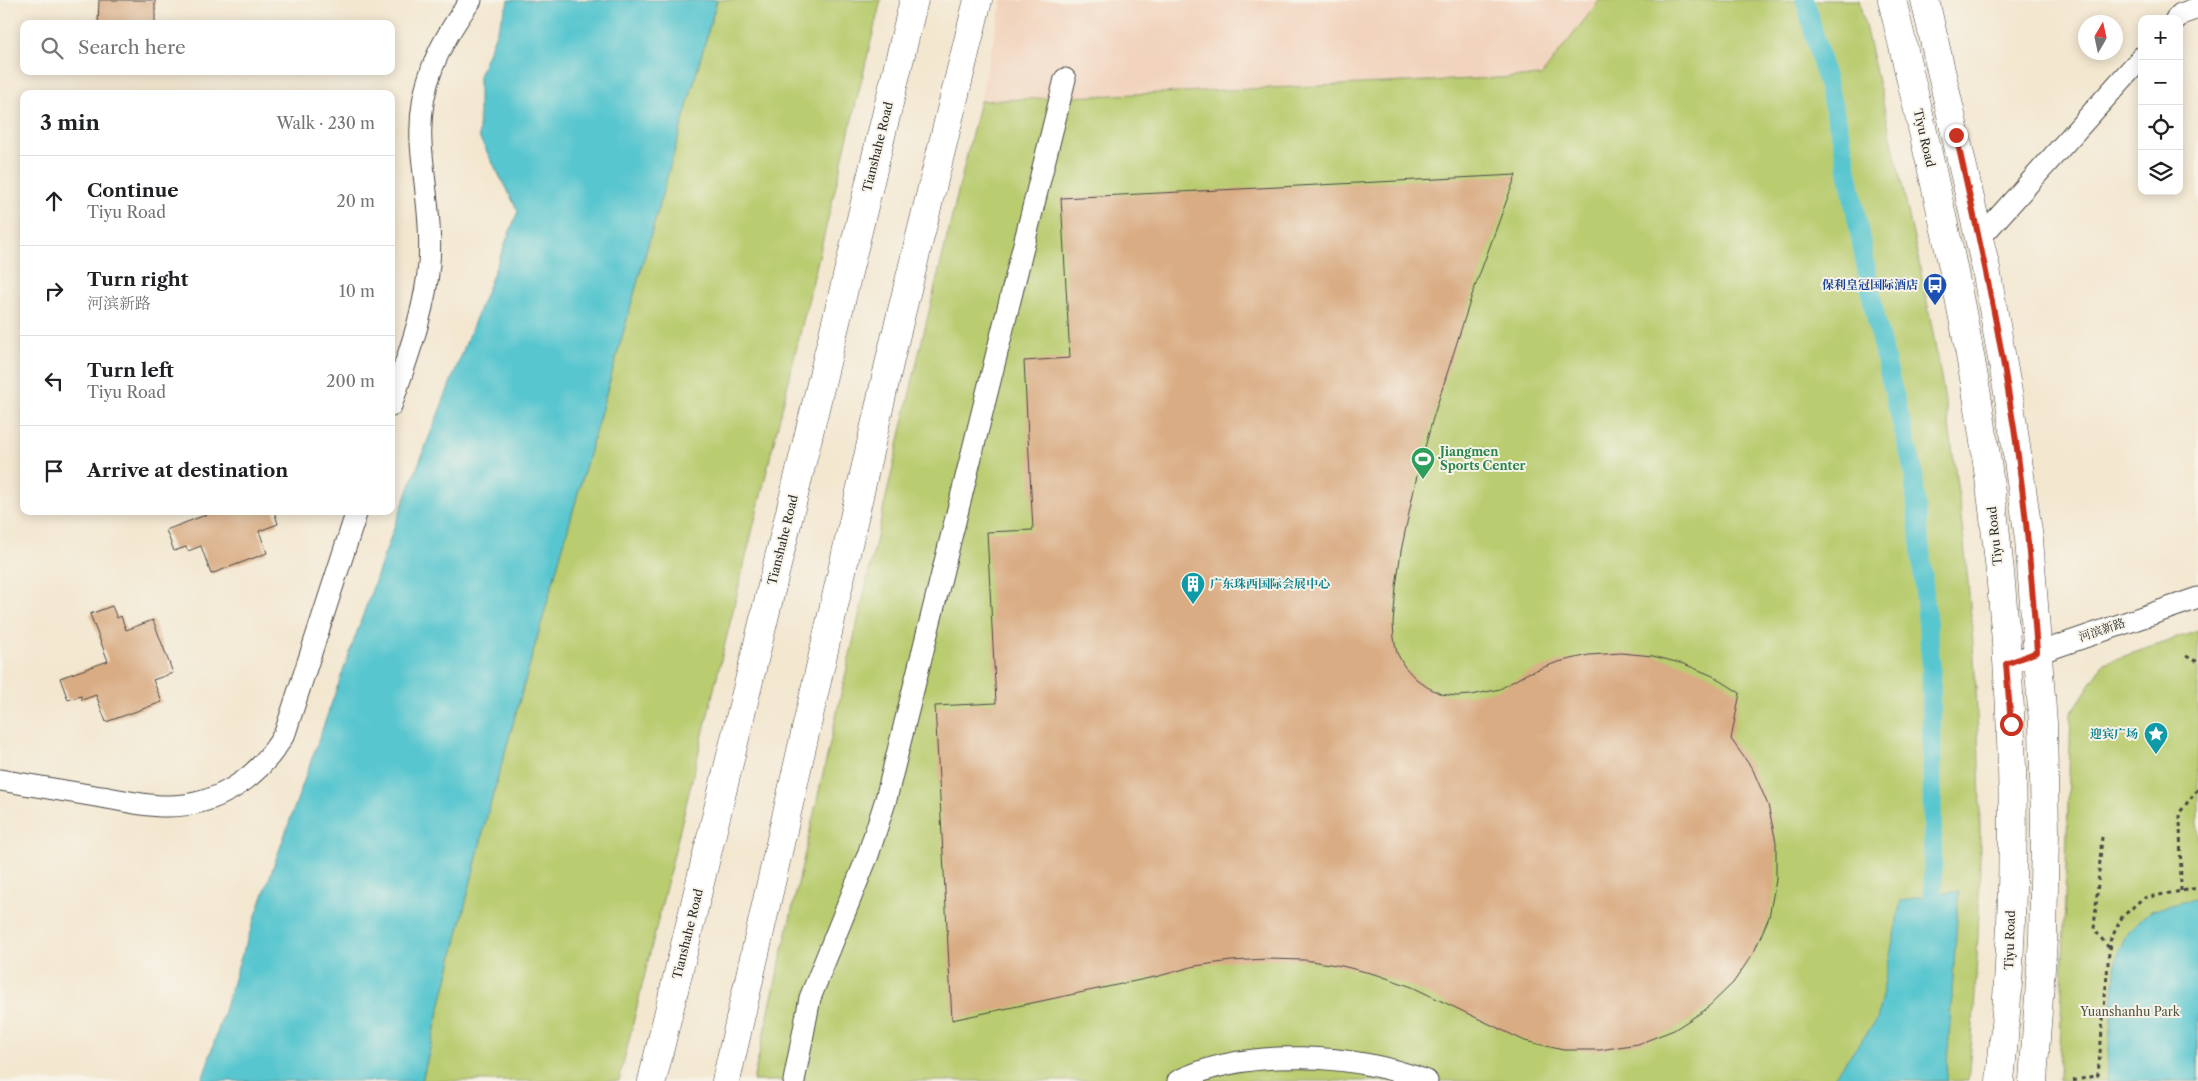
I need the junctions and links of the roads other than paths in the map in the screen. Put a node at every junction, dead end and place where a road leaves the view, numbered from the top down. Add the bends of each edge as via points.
1 (470, 0) edge
2 (914, 0) edge
3 (978, 0) edge
4 (1892, 0) edge
5 (1924, 0) edge
6 (2140, 60) edge
7 (1065, 79) dead end
8 (1979, 239) junction
9 (395, 393) edge
10 (357, 515) edge
11 (2198, 598) edge
12 (2037, 652) junction
13 (2006, 664) junction
14 (0, 780) edge
15 (652, 1081) edge
16 (726, 1081) edge
17 (794, 1081) edge
18 (1178, 1081) edge
19 (1427, 1081) edge
20 (2000, 1081) edge
21 (2033, 1081) edge

1 - 9 street via 441,44 424,93 421,118 429,217 429,266 420,314
2 - 15 main road, Tianshahe Road
3 - 16 main road via 892,351
4 - 13 main road, Tiyu Road via 1955,275 1979,408 1997,542
5 - 8 main road
6 - 8 street
7 - 17 street via 886,800 868,855 810,998
8 - 12 main road via 2010,404 2029,539
10 - 14 street via 285,733 251,776 219,796 164,806
11 - 12 street, 河滨新路
12 - 13 street, 河滨新路
12 - 21 main road via 2043,723 2045,832 2043,940
13 - 20 main road, Tiyu Road via 2013,832 2011,939
18 - 19 street via 1227,1066 1301,1058 1374,1065

